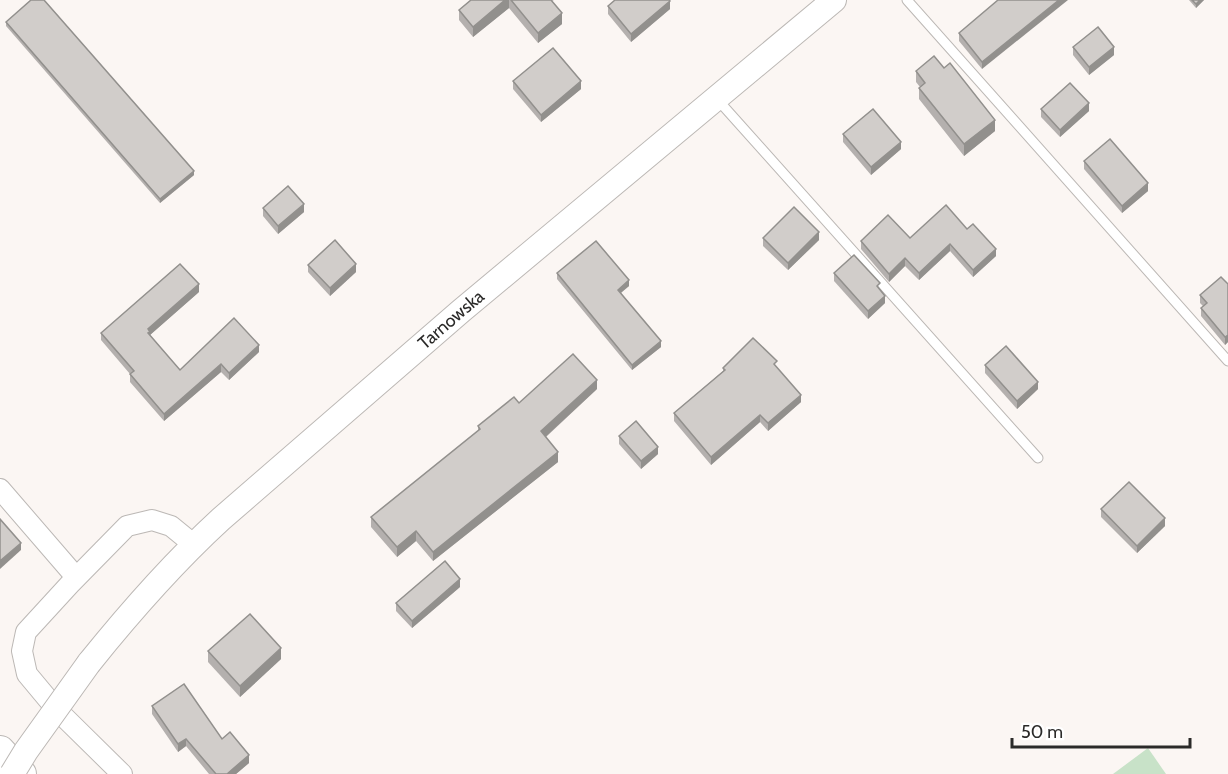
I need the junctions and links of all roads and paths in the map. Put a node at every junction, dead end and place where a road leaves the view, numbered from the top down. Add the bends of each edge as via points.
1 (834, 0) edge
2 (907, 0) edge
3 (717, 99) junction
4 (1228, 361) edge
5 (1038, 458) dead end
6 (0, 489) edge
7 (193, 544) junction
8 (76, 577) junction
9 (0, 751) edge
10 (12, 774) edge
11 (21, 774) edge
12 (122, 774) edge

1 - 3 street, Tarnowska
2 - 4 lane
3 - 5 lane
3 - 7 street, Tarnowska via 461,311
6 - 8 street
7 - 8 street via 171,526 152,520 127,526
7 - 10 street, Tarnowska, bridge via 89,663
8 - 12 street via 26,632 22,651 27,674 57,711
9 - 11 main road

